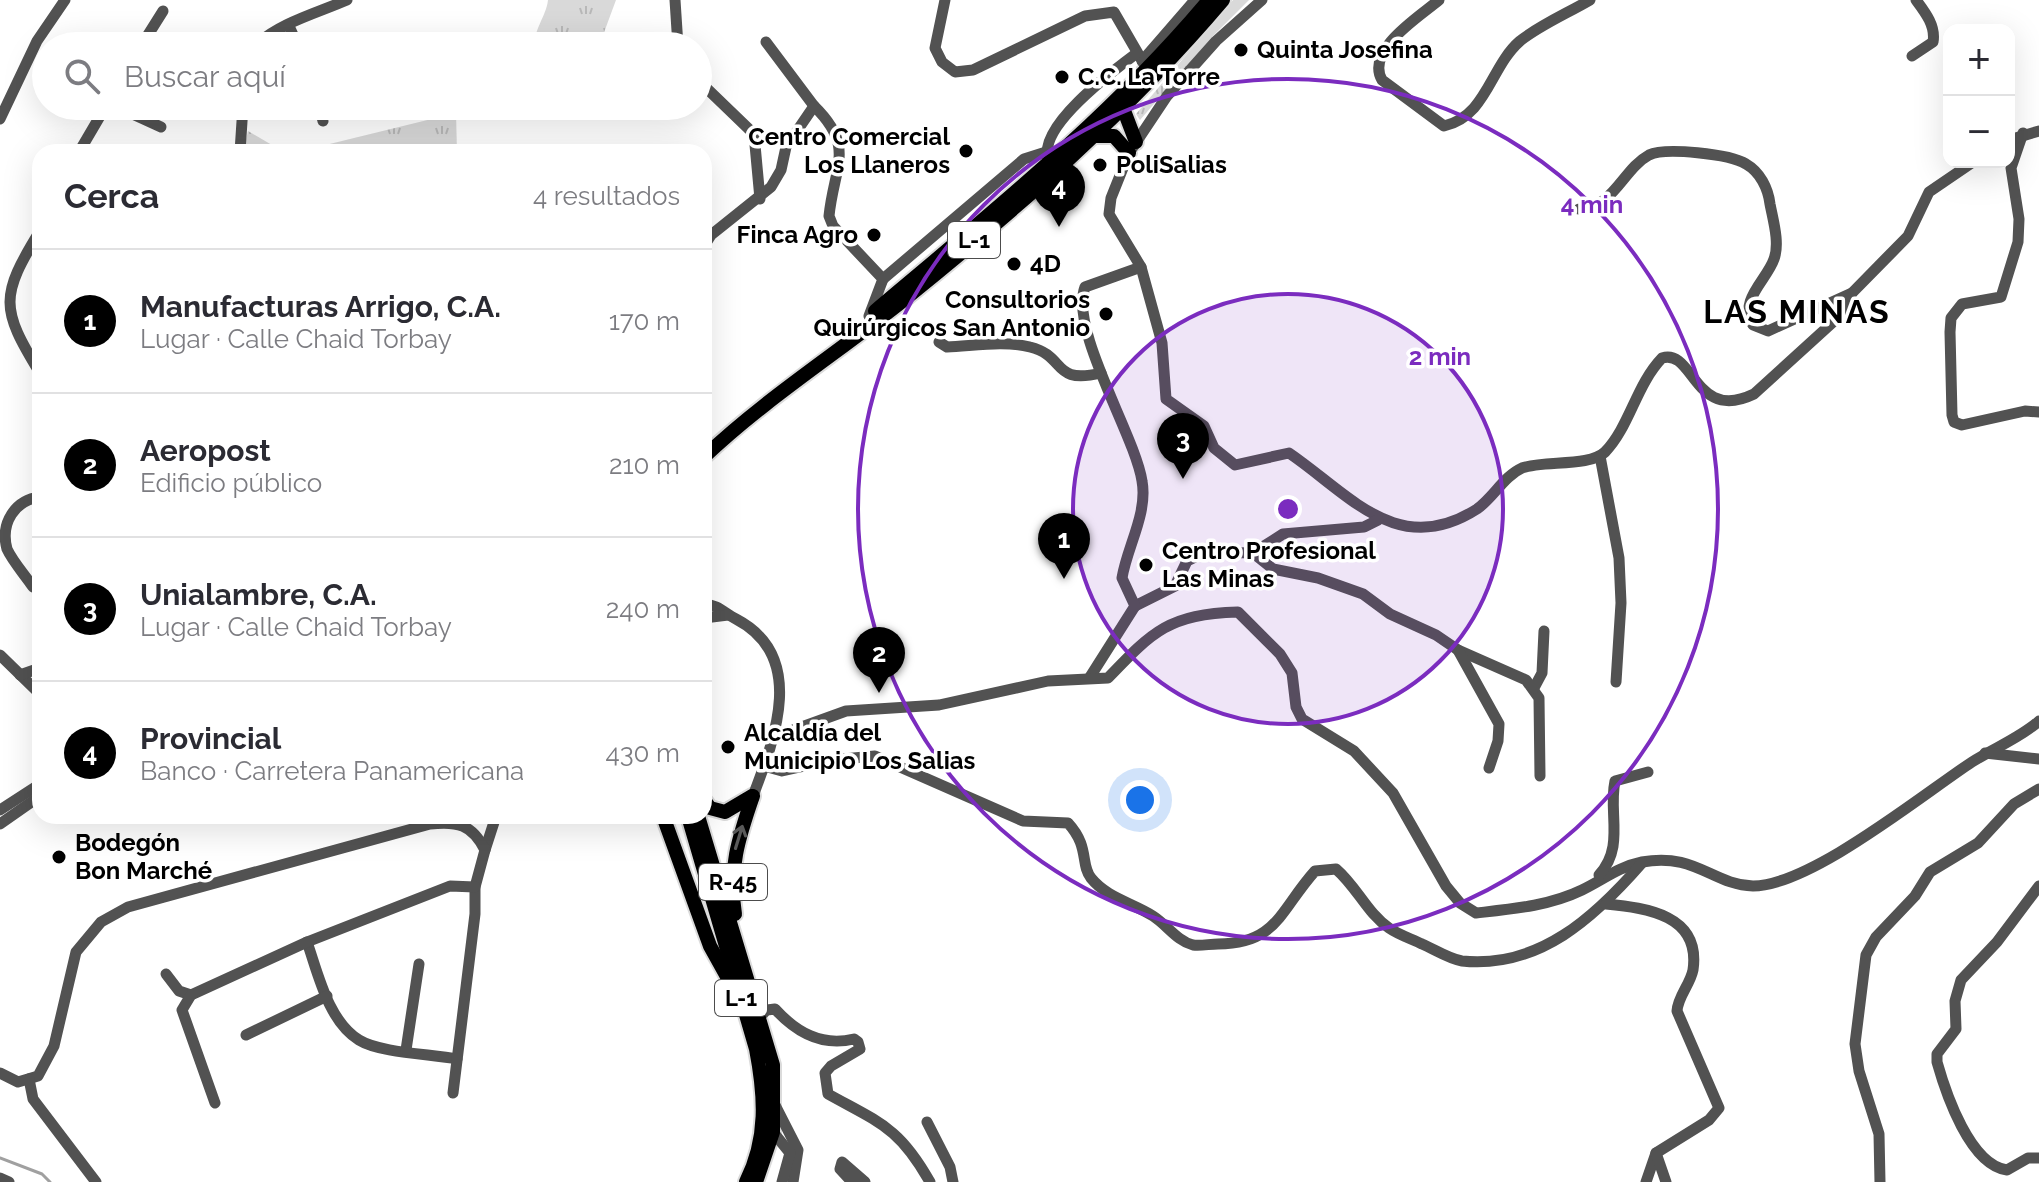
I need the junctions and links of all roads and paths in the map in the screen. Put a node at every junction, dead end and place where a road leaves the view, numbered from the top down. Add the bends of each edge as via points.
1 (65, 0) edge
2 (347, 0) edge
3 (675, 0) edge
4 (945, 0) edge
5 (1109, 0) edge
6 (1195, 0) edge
7 (1209, 0) edge
8 (1223, 0) edge
9 (1262, 0) edge
10 (1439, 0) edge
11 (1590, 0) edge
12 (1916, 0) edge
13 (163, 11) dead end
14 (1114, 12) junction
15 (289, 26) junction
16 (43, 32) edge
17 (150, 32) edge
18 (276, 32) edge
19 (292, 32) edge
20 (677, 32) edge
21 (766, 42) dead end
22 (32, 52) edge
23 (1912, 56) dead end
24 (1142, 61) junction
25 (712, 94) edge
26 (814, 106) junction
27 (1123, 108) junction
28 (0, 119) edge
29 (98, 120) edge
30 (146, 120) edge
31 (242, 120) edge
32 (161, 127) dead end
33 (2039, 131) edge
34 (2023, 133) junction
35 (1092, 136) junction
36 (2015, 137) edge
37 (84, 144) edge
38 (241, 144) edge
39 (1133, 147) junction
40 (1048, 157) junction
41 (1964, 168) edge
42 (760, 199) junction
43 (962, 209) junction
44 (1579, 209) dead end
45 (976, 226) junction
46 (712, 234) edge
47 (32, 243) edge
48 (1141, 267) junction
49 (883, 279) junction
50 (3, 288) edge
51 (1852, 293) junction
52 (869, 316) junction
53 (939, 342) dead end
54 (32, 360) edge
55 (1101, 373) junction
56 (2039, 412) edge
57 (712, 438) edge
58 (712, 451) edge
59 (1600, 456) junction
60 (32, 500) edge
61 (1378, 520) junction
62 (1253, 553) junction
63 (32, 586) edge
64 (712, 605) edge
65 (1135, 606) junction
66 (728, 615) junction
67 (712, 617) edge
68 (1544, 631) dead end
69 (1458, 650) junction
70 (0, 655) edge
71 (32, 671) edge
72 (20, 675) junction
73 (1090, 677) junction
74 (32, 682) edge
75 (1616, 682) dead end
76 (32, 686) edge
77 (1534, 688) junction
78 (2039, 721) edge
79 (774, 737) junction
80 (1985, 753) junction
81 (2039, 759) edge
82 (764, 766) junction
83 (1489, 768) dead end
84 (1648, 772) dead end
85 (1540, 776) dead end
86 (32, 789) edge
87 (2039, 789) edge
88 (753, 796) junction
89 (32, 802) edge
90 (712, 809) edge
91 (0, 810) edge
92 (0, 824) edge
93 (430, 824) edge
94 (462, 824) edge
95 (493, 824) edge
96 (666, 824) edge
97 (690, 824) edge
98 (700, 824) edge
99 (485, 850) junction
100 (1643, 862) junction
101 (2039, 886) edge
102 (475, 887) junction
103 (1584, 889) junction
104 (1606, 904) junction
105 (307, 942) junction
106 (419, 964) dead end
107 (744, 970) junction
108 (166, 974) dead end
109 (191, 995) junction
110 (327, 996) junction
111 (744, 1008) junction
112 (760, 1016) junction
113 (246, 1035) dead end
114 (406, 1050) junction
115 (457, 1059) junction
116 (0, 1073) edge
117 (29, 1079) junction
118 (453, 1093) dead end
119 (215, 1103) dead end
120 (775, 1104) junction
121 (927, 1122) dead end
122 (773, 1132) junction
123 (1656, 1153) junction
124 (2039, 1158) edge
125 (0, 1178) edge
126 (9, 1182) edge
127 (96, 1182) edge
128 (746, 1182) edge
129 (756, 1182) edge
130 (782, 1182) edge
131 (793, 1182) edge
132 (852, 1182) edge
133 (865, 1182) edge
134 (930, 1182) edge
135 (953, 1182) edge
136 (1646, 1182) edge
137 (1666, 1182) edge
138 (1880, 1182) edge

1 - 16 street
2 - 15 street
3 - 20 street
4 - 14 street via 935,48 955,72 973,70 1085,16
5 - 14 street
6 - 24 street
7 - 24 main road, L-1
8 - 27 main road, L-1
9 - 39 street via 1186,73
10 - 11 street via 1392,40 1378,72 1444,126 1472,112 1519,42
12 - 23 street via 1934,35 1933,42
13 - 17 street
14 - 24 street
15 - 18 street
15 - 19 street
21 - 26 street
22 - 28 street
24 - 40 main road, L-1
24 - 40 street via 1099,81 1057,128
25 - 42 street via 754,134
26 - 42 street
26 - 49 street via 834,126 840,142 829,216
27 - 35 main road, L-1
27 - 39 main road
29 - 37 street
30 - 32 street
31 - 38 street
33 - 34 street
34 - 36 street
34 - 56 street via 2011,168 2019,219 2004,294 1962,304 1951,318 1952,415 1962,425
35 - 39 main road via 1114,136
35 - 58 main road, L-1 via 905,299
39 - 48 street via 1109,214
40 - 43 street via 1024,159
40 - 45 main road, L-1
41 - 51 street via 1929,192 1908,236
42 - 46 street
43 - 45 street
43 - 49 street
44 - 51 street via 1601,204 1654,153 1683,152 1745,163 1762,179 1775,233 1774,259 1749,309 1753,325 1768,331
45 - 52 main road, L-1
47 - 50 street
48 - 55 street via 1085,287 1080,300
48 - 61 street via 1162,343 1166,399 1204,426 1214,448 1235,465 1289,453
49 - 52 street
50 - 54 street via 11,326
51 - 59 street via 1827,330 1768,384 1739,401 1711,398 1680,361 1662,358
52 - 57 main road, L-1
53 - 55 street via 947,347 1027,346 1041,351 1067,376 1079,379
55 - 65 street via 1142,480 1139,516 1122,578
59 - 61 street via 1520,469 1477,508 1450,520 1421,526
59 - 75 street via 1619,558
60 - 63 street via 12,511 4,530 7,551
61 - 62 street via 1364,527 1283,534
62 - 65 street via 1196,554 1175,586
62 - 69 street via 1273,569 1363,594
64 - 66 street, R-45
65 - 73 street
66 - 67 street
66 - 79 street, R-45 via 760,635 776,663 781,693
68 - 77 street via 1542,673
69 - 77 street via 1501,666
69 - 83 street via 1499,724
70 - 72 street
71 - 72 street
72 - 74 street
72 - 76 street
73 - 79 street via 939,705 846,711
73 - 103 street via 1108,678 1159,628 1183,619 1238,612 1292,673 1302,719 1354,751 1393,793 1460,903 1476,913 1538,904
77 - 85 street via 1539,698
78 - 80 street
79 - 82 street, R-45
80 - 81 street
80 - 100 street via 1867,837 1790,879 1752,886 1675,860
82 - 88 street, R-45
82 - 104 street via 782,771 875,756 1023,821 1068,823 1081,838 1087,873 1095,883 1192,945 1256,940 1315,871 1336,869 1390,929 1458,961 1496,961 1545,948
84 - 103 street via 1615,781 1609,863
86 - 91 street
87 - 138 street via 2014,804 1978,843 1930,872 1866,955 1855,1044 1879,1134
88 - 90 main road via 725,812
107 -> 88 main road, R-45 via 732,895 735,848
89 - 92 street
93 - 117 street via 128,907 101,922 76,952 54,1046 38,1076
94 - 99 street
95 - 99 street
96 - 111 main road via 710,946
97 - 111 main road, L-1
98 - 107 main road, L-1
99 - 102 street
100 - 103 street via 1612,871
100 - 104 street
101 - 124 street via 1961,980 1956,1029 1937,1054 1958,1119 1988,1164 2007,1170
102 - 105 street via 450,886
102 - 115 street
104 - 123 street via 1665,914 1681,927 1694,952 1677,1011 1719,1108
105 - 109 street
105 - 110 street
106 - 114 street
107 - 112 main road, L-1
108 - 109 street via 179,991
109 - 119 street via 182,1010
110 - 113 street
110 - 114 street via 341,1023 358,1040
111 - 128 main road, L-1 via 764,1106 759,1146
112 - 120 main road, L-1 via 773,1065
112 - 134 street via 775,1009 792,1028 820,1040 858,1042 860,1049 825,1073 828,1094 894,1131
114 - 115 street
115 - 118 street
116 - 117 street via 18,1082
117 - 127 street via 33,1099
120 - 122 main road, L-1
120 - 131 street via 798,1150
121 - 135 street
122 - 129 main road, L-1
122 - 130 street via 790,1153
123 - 136 street
123 - 137 street
125 - 126 street
132 - 133 street via 840,1169 842,1162

